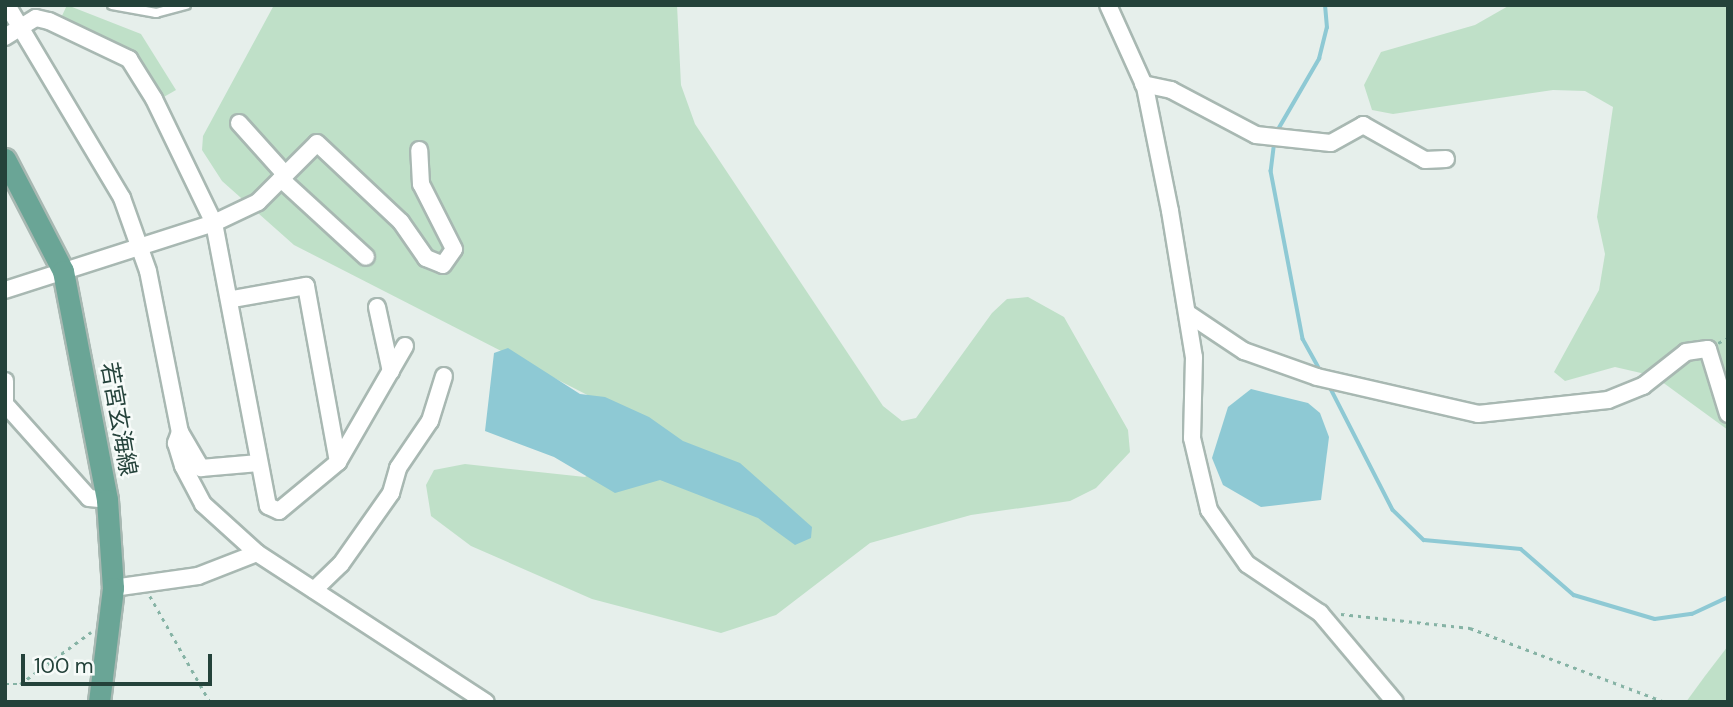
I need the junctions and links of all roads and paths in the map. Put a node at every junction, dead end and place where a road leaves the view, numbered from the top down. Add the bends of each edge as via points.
1 (7, 5) edge
2 (112, 5) edge
3 (186, 5) edge
4 (1108, 5) edge
5 (20, 27) junction
6 (5, 37) edge
7 (1143, 84) junction
8 (239, 124) dead end
9 (418, 150) dead end
10 (5, 159) edge
11 (1446, 159) dead end
12 (283, 177) junction
13 (214, 223) junction
14 (141, 246) junction
15 (366, 257) dead end
16 (63, 271) junction
17 (5, 290) edge
18 (232, 299) junction
19 (377, 307) dead end
20 (1187, 313) junction
21 (405, 346) dead end
22 (391, 372) junction
23 (444, 376) dead end
24 (5, 381) edge
25 (5, 404) edge
26 (1728, 414) edge
27 (180, 432) junction
28 (338, 461) junction
29 (259, 464) junction
30 (107, 500) junction
31 (257, 553) junction
32 (145, 587) junction
33 (113, 588) junction
34 (314, 590) junction
35 (1320, 613) junction
36 (111, 619) junction
37 (5, 684) edge
38 (99, 702) edge
39 (210, 702) edge
40 (486, 702) edge
41 (1395, 702) edge
42 (1665, 702) edge

1 - 5 street
2 - 3 lane via 156,13
4 - 7 street
5 - 6 street
5 - 13 street via 36,18 49,21 129,60 186,154
5 - 14 street via 105,166
7 - 11 street via 1171,90 1256,135 1331,143 1363,125 1425,160
7 - 20 street
8 - 12 street
9 - 12 street via 421,184 454,249 443,265 426,258 401,222 317,143
10 - 16 main road, 若宮玄海線
12 - 13 street via 258,202
12 - 15 street
13 - 14 street
13 - 18 street
14 - 16 street
14 - 27 street
16 - 17 street
16 - 30 main road, 若宮玄海線
18 - 28 street via 306,286
18 - 29 street
19 - 22 street
20 - 26 street via 1244,351 1317,377 1478,414 1608,400 1643,386 1686,352 1708,349
20 - 35 street via 1194,358 1192,438 1209,510 1247,564
21 - 22 street
22 - 28 street
23 - 34 street via 430,421 398,468 391,493 341,565
24 - 25 street
25 - 30 street via 89,498
27 - 29 street via 201,468
27 - 31 street via 176,443 183,466 203,504
28 - 29 street via 279,511 268,506
30 - 33 main road, 若宮玄海線
31 - 32 street via 198,576
31 - 34 street
32 - 33 street
32 - 39 path
33 - 36 main road, 若宮玄海線
34 - 40 street
35 - 41 street
35 - 42 path via 1470,628
36 - 37 path via 20,684
36 - 38 main road, 若宮玄海線

